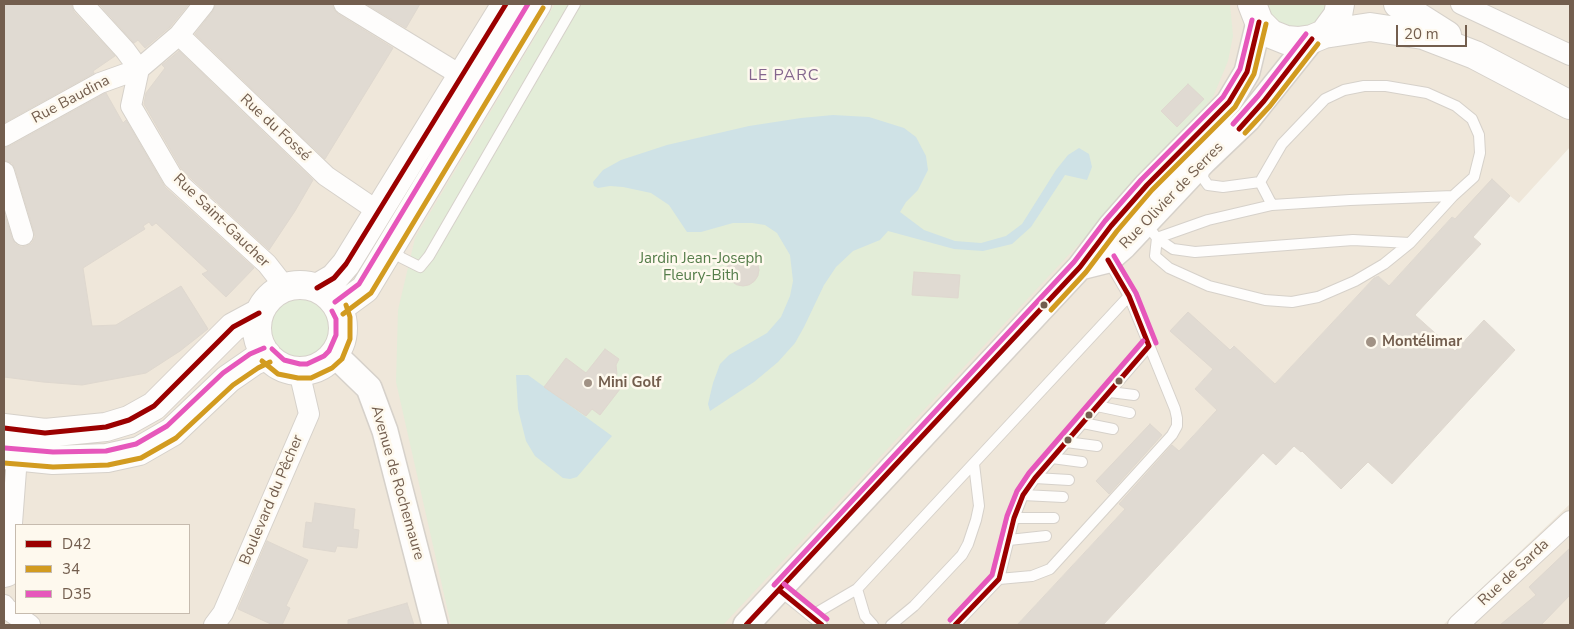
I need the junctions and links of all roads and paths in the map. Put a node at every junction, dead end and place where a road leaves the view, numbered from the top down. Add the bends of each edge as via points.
1 (83, 4) edge
2 (204, 4) edge
3 (344, 4) edge
4 (506, 4) edge
5 (537, 4) edge
6 (576, 4) edge
7 (1461, 4) edge
8 (1406, 5) edge
9 (1256, 13) edge
10 (1334, 19) edge
11 (1370, 27) junction
12 (179, 35) junction
13 (1475, 55) junction
14 (1570, 55) edge
15 (139, 69) junction
16 (462, 76) junction
17 (1570, 105) edge
18 (4, 136) edge
19 (1204, 161) junction
20 (4, 172) edge
21 (1260, 182) junction
22 (1147, 185) junction
23 (1453, 196) junction
24 (1272, 205) junction
25 (380, 212) junction
26 (1151, 230) junction
27 (24, 234) dead end
28 (1410, 243) junction
29 (389, 249) junction
30 (1108, 260) junction
31 (1080, 267) junction
32 (285, 287) junction
33 (317, 288) junction
34 (1129, 296) junction
35 (340, 308) junction
36 (259, 313) junction
37 (1149, 346) junction
38 (266, 355) junction
39 (335, 355) junction
40 (299, 371) junction
41 (1110, 392) junction
42 (1134, 394) dead end
43 (1097, 406) junction
44 (1130, 413) dead end
45 (1082, 423) junction
46 (4, 428) edge
47 (1113, 429) dead end
48 (1066, 442) junction
49 (1097, 446) dead end
50 (10, 456) edge
51 (1052, 458) junction
52 (1082, 462) dead end
53 (974, 464) junction
54 (1035, 478) junction
55 (1069, 480) dead end
56 (1023, 495) junction
57 (1063, 497) dead end
58 (8, 508) edge
59 (1014, 518) junction
60 (1054, 518) dead end
61 (1570, 521) edge
62 (1046, 536) dead end
63 (1009, 540) junction
64 (6, 577) edge
65 (999, 579) junction
66 (857, 589) junction
67 (779, 590) junction
68 (4, 605) edge
69 (811, 616) junction
70 (30, 625) edge
71 (214, 625) edge
72 (435, 625) edge
73 (746, 625) edge
74 (822, 625) edge
75 (873, 625) edge
76 (891, 625) edge
77 (955, 625) edge
78 (1458, 625) edge

1 - 15 street
2 - 12 street
3 - 16 street
4 - 16 main road
5 - 29 main road
6 - 29 lane via 430,256 420,267
7 - 14 street
8 - 11 street
8 - 13 main road
9 - 10 main road via 1271,34 1298,41
9 - 22 street, Rue Olivier de Serres via 1247,72 1229,102
10 - 11 main road
10 - 19 street, Rue Olivier de Serres via 1248,120
11 - 13 main road via 1423,35
12 - 15 street
12 - 25 street, Rue du Fossé via 326,176
13 - 17 main road
15 - 18 street, Rue Baudina via 100,83
15 - 32 street, Rue Saint-Gaucher via 130,106 173,178 267,264
16 - 25 main road
19 - 21 lane via 1203,178 1208,185 1223,187
19 - 26 street, Rue Olivier de Serres
20 - 27 street
21 - 23 lane via 1282,144 1325,99 1344,90 1386,86 1427,93 1456,106 1472,119 1479,135 1478,164 1474,177
21 - 24 lane
22 - 26 lane
22 - 31 street, Rue Olivier de Serres
23 - 24 lane
23 - 28 lane
24 - 26 lane
25 - 33 main road via 346,264 334,278
26 - 28 lane via 1173,249 1195,252 1354,240
26 - 28 lane via 1155,256 1169,268 1209,286 1265,300 1292,302 1318,298 1355,281
26 - 30 street, Rue Olivier de Serres
29 - 35 main road via 365,289
30 - 31 street, Rue Olivier de Serres
30 - 34 lane
31 - 67 street, Rue Olivier de Serres
32 - 33 main road via 301,284
32 - 36 main road via 269,297
33 - 35 main road
34 - 37 lane
34 - 53 lane
35 - 39 main road via 343,337
36 - 38 main road via 258,335
36 - 46 main road via 233,327 154,406 129,420 106,427 45,433
37 - 41 lane
37 - 65 lane via 1177,418 1172,435 1050,569 1032,576
38 - 40 main road via 281,367
38 - 50 main road via 228,379 172,432 138,452 107,458 53,460
39 - 40 main road via 319,367
39 - 72 street, Avenue de Rochemaure via 369,388 385,431
40 - 71 street, Boulevard du Pêcher via 309,414 223,613
41 - 42 lane
41 - 43 lane
43 - 44 lane
43 - 45 lane
45 - 47 lane
45 - 48 lane
48 - 49 lane
48 - 51 lane
50 - 58 street
51 - 52 lane
51 - 54 lane
53 - 66 lane
53 - 76 lane via 979,506 968,544 962,555 914,606
54 - 55 lane
54 - 56 lane
56 - 57 lane
56 - 59 lane
58 - 64 street
59 - 60 lane
59 - 63 lane
61 - 78 street, Rue de Sarda
62 - 63 lane
63 - 65 lane
65 - 77 lane
66 - 69 lane
66 - 75 lane via 865,616
67 - 69 lane
67 - 73 street, Rue Olivier de Serres
68 - 70 street
69 - 74 lane

